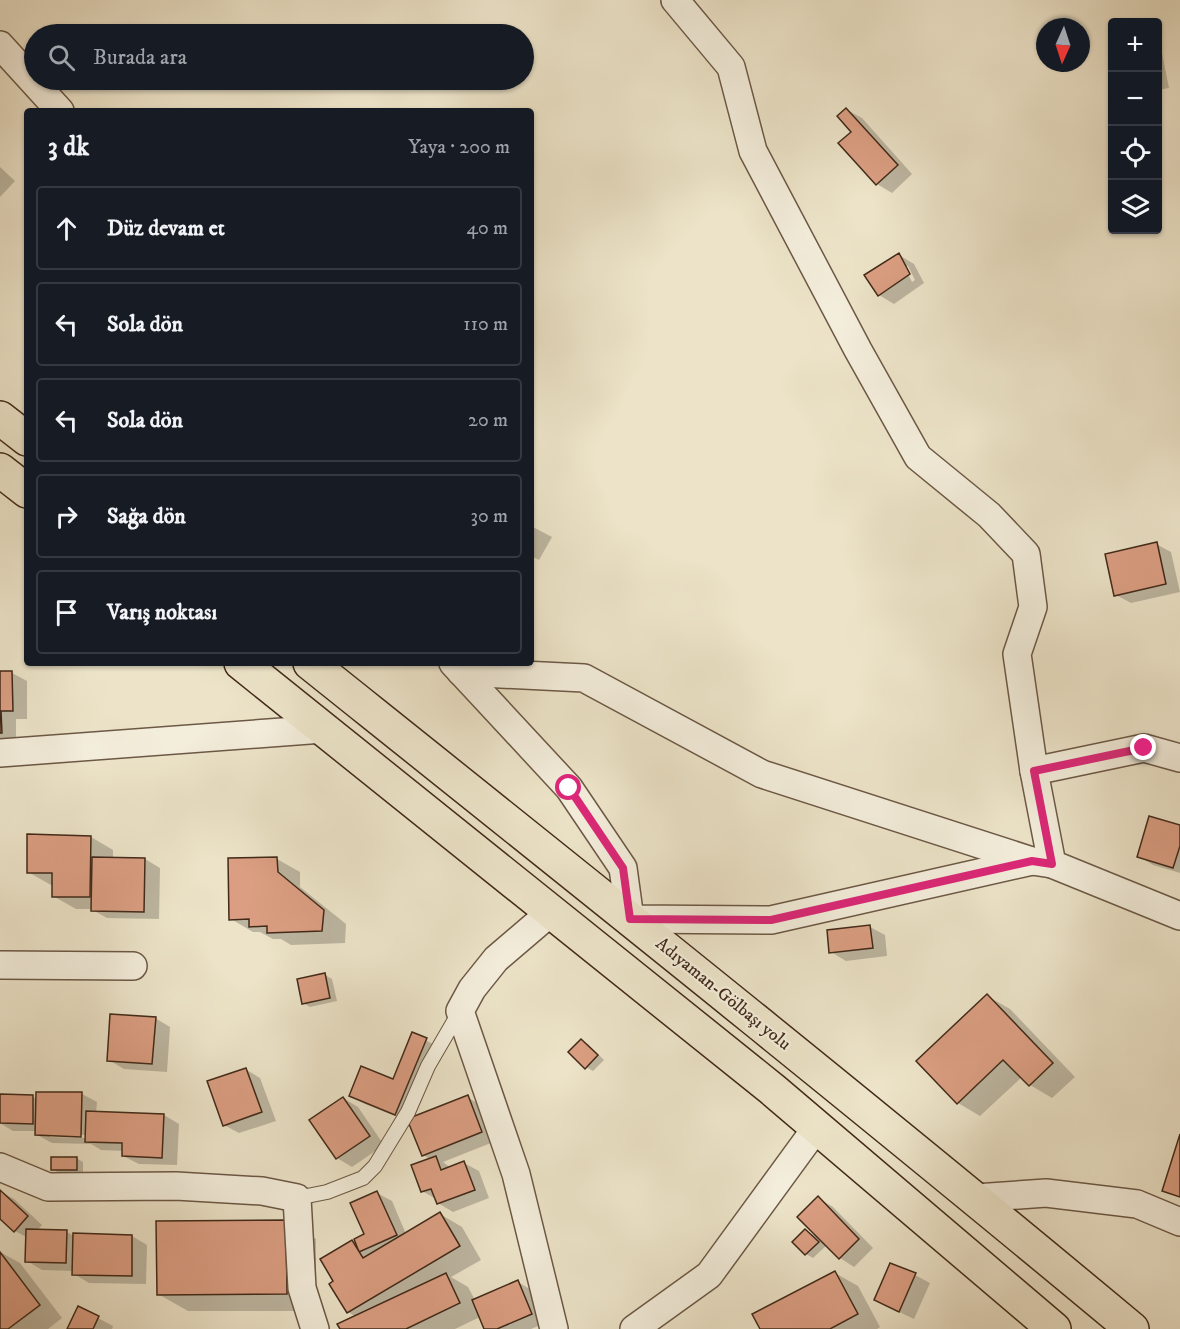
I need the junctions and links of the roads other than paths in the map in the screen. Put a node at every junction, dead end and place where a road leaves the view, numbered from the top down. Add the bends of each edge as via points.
1 (675, 0) edge
2 (0, 45) edge
3 (24, 71) edge
4 (41, 90) edge
5 (57, 108) edge
6 (0, 418) edge
7 (24, 437) edge
8 (0, 470) edge
9 (24, 489) edge
10 (245, 666) edge
11 (314, 666) edge
12 (457, 667) edge
13 (323, 729) junction
14 (0, 753) edge
15 (1180, 758) edge
16 (1034, 771) junction
17 (1042, 862) junction
18 (551, 912) junction
19 (1180, 916) edge
20 (630, 919) junction
21 (0, 965) edge
22 (133, 966) dead end
23 (460, 1011) junction
24 (817, 1127) junction
25 (0, 1167) edge
26 (297, 1198) junction
27 (975, 1198) junction
28 (1180, 1222) edge
29 (315, 1329) edge
30 (554, 1329) edge
31 (634, 1329) edge
32 (1054, 1329) edge
33 (1132, 1329) edge

1 - 16 street via 731,67 753,151 918,456 989,515 1026,554 1033,608 1017,654
2 - 3 street
4 - 5 street
6 - 7 highway
8 - 9 highway
10 - 13 highway
11 - 20 highway, Adıyaman-Gölbaşı yolu
12 - 17 street via 584,678 762,774
12 - 20 street via 569,788 623,868
13 - 14 street
13 - 18 highway
15 - 16 street via 1144,748
16 - 17 street
17 - 19 street
17 - 20 street via 771,920
18 - 23 street via 496,959 472,988
18 - 24 highway
20 - 27 highway, Adıyaman-Gölbaşı yolu
21 - 22 street
23 - 26 lane via 375,1166 363,1178
23 - 30 street via 516,1174
24 - 31 street via 709,1275
24 - 32 highway
25 - 26 street via 48,1187 176,1186 262,1191
26 - 29 street via 302,1288
27 - 28 street via 1046,1193 1137,1204
27 - 33 highway, Adıyaman-Gölbaşı yolu

